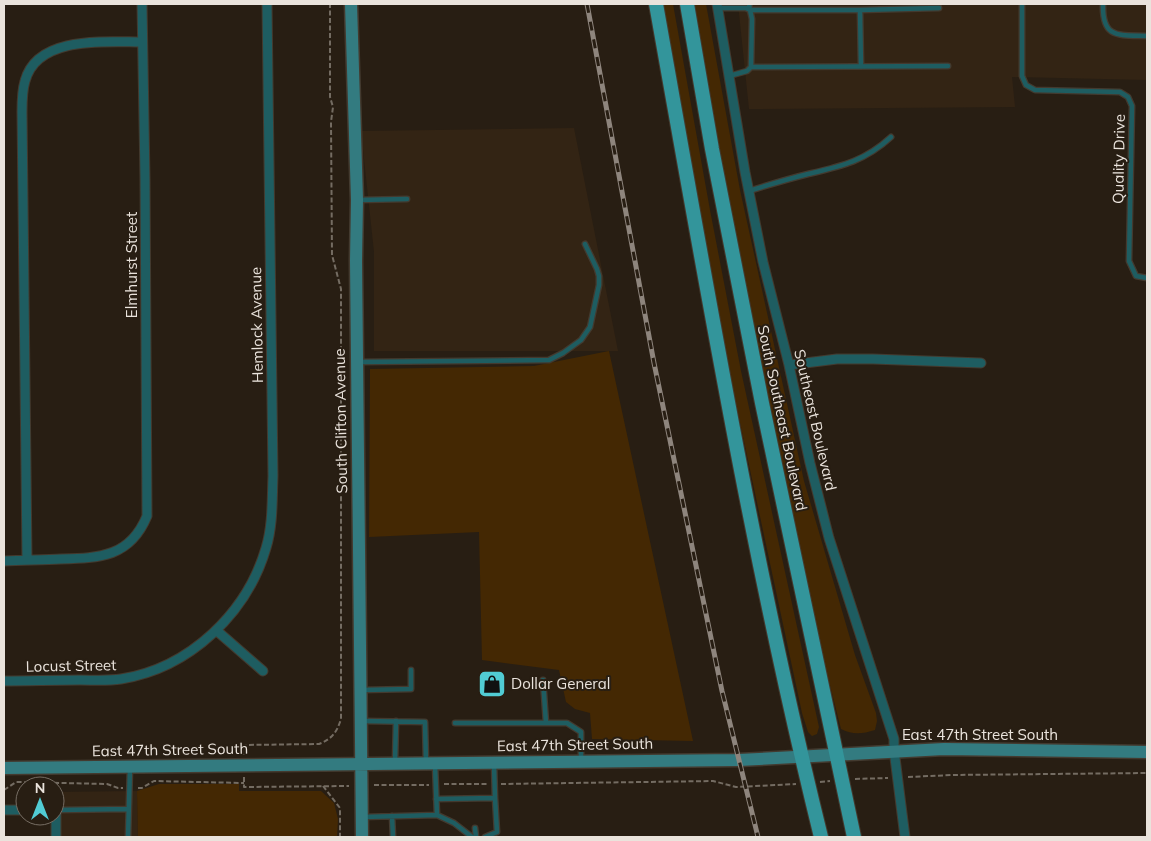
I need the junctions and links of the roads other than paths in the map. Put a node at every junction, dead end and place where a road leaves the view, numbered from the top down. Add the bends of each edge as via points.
1 (142, 4) edge
2 (267, 4) edge
3 (351, 4) edge
4 (656, 4) edge
5 (687, 4) edge
6 (749, 4) edge
7 (1022, 4) edge
8 (1103, 4) edge
9 (717, 6) edge
10 (938, 8) dead end
11 (750, 10) junction
12 (860, 10) junction
13 (1147, 36) edge
14 (142, 42) junction
15 (861, 66) junction
16 (948, 66) dead end
17 (751, 67) junction
18 (729, 76) junction
19 (891, 137) dead end
20 (749, 191) junction
21 (408, 199) dead end
22 (357, 200) junction
23 (585, 244) dead end
24 (1147, 278) edge
25 (357, 362) junction
26 (980, 363) dead end
27 (789, 365) junction
28 (27, 560) junction
29 (4, 561) edge
30 (216, 630) junction
31 (411, 670) dead end
32 (263, 671) dead end
33 (544, 680) dead end
34 (4, 681) edge
35 (360, 690) junction
36 (360, 721) junction
37 (396, 721) junction
38 (455, 723) dead end
39 (546, 723) junction
40 (894, 750) junction
41 (1147, 752) edge
42 (837, 753) junction
43 (801, 755) junction
44 (581, 761) junction
45 (494, 762) junction
46 (430, 763) junction
47 (361, 764) junction
48 (395, 764) junction
49 (130, 766) junction
50 (4, 768) edge
51 (475, 798) junction
52 (495, 798) junction
53 (436, 799) junction
54 (475, 805) dead end
55 (128, 809) junction
56 (65, 810) edge
57 (437, 815) junction
58 (392, 816) junction
59 (361, 817) junction
60 (475, 828) dead end
61 (128, 837) edge
62 (362, 837) edge
63 (393, 837) edge
64 (472, 837) edge
65 (476, 837) edge
66 (485, 837) edge
67 (821, 837) edge
68 (854, 837) edge
69 (905, 837) edge

1 - 14 street, Elmhurst Street
2 - 30 street, Hemlock Avenue via 272,508 267,546 257,573 235,609
3 - 22 main road, South Clifton Avenue
4 - 43 main road via 725,392
5 - 42 main road, South Southeast Boulevard via 762,403
6 - 11 lane
7 - 24 lane, Quality Drive via 1022,76 1026,85 1035,90 1120,92 1128,97 1132,106 1129,261 1136,276
8 - 13 lane via 1105,26 1111,31 1120,35
9 - 11 lane via 738,6
9 - 18 street, Southeast Boulevard
10 - 12 lane
11 - 12 lane
11 - 17 lane
12 - 15 lane
14 - 28 street, Elmhurst Street via 147,510 143,525 133,539 109,555
14 - 28 street via 85,43 57,48 37,61 25,80 22,112
15 - 16 lane
15 - 17 lane
17 - 18 lane
18 - 20 street, Southeast Boulevard
19 - 20 lane via 856,160
20 - 27 street, Southeast Boulevard
21 - 22 lane
22 - 25 main road, South Clifton Avenue
23 - 25 lane via 599,276 594,311 586,334 563,353 549,360
25 - 35 main road, South Clifton Avenue
26 - 27 street via 873,359
27 - 40 street, Southeast Boulevard via 829,538 894,739
28 - 29 street
30 - 32 street
30 - 34 street, Locust Street via 178,659 136,676 113,680
31 - 35 lane via 411,689
33 - 39 lane
35 - 36 main road, South Clifton Avenue
36 - 37 lane
36 - 47 main road, South Clifton Avenue
37 - 46 lane via 425,722
37 - 48 lane
38 - 39 lane
39 - 44 lane via 567,723 580,732
40 - 41 main road, East 47th Street South
40 - 42 main road, East 47th Street South
40 - 69 street, Southeast Boulevard
42 - 43 main road, East 47th Street South
42 - 68 main road, South Southeast Boulevard
43 - 44 main road, East 47th Street South via 739,760
43 - 67 main road
44 - 45 main road, East 47th Street South
45 - 46 main road, East 47th Street South
45 - 52 lane
46 - 48 main road, East 47th Street South
46 - 53 lane
47 - 48 main road, East 47th Street South
47 - 49 main road, East 47th Street South
47 - 59 main road, South Clifton Avenue
49 - 50 main road, East 47th Street South
49 - 55 lane
51 - 52 lane
51 - 53 lane
51 - 54 lane
52 - 66 lane via 497,832
53 - 57 lane
55 - 56 lane
55 - 61 lane
57 - 58 lane
57 - 64 lane
58 - 59 lane
58 - 63 lane
59 - 62 main road, South Clifton Avenue
60 - 65 lane

